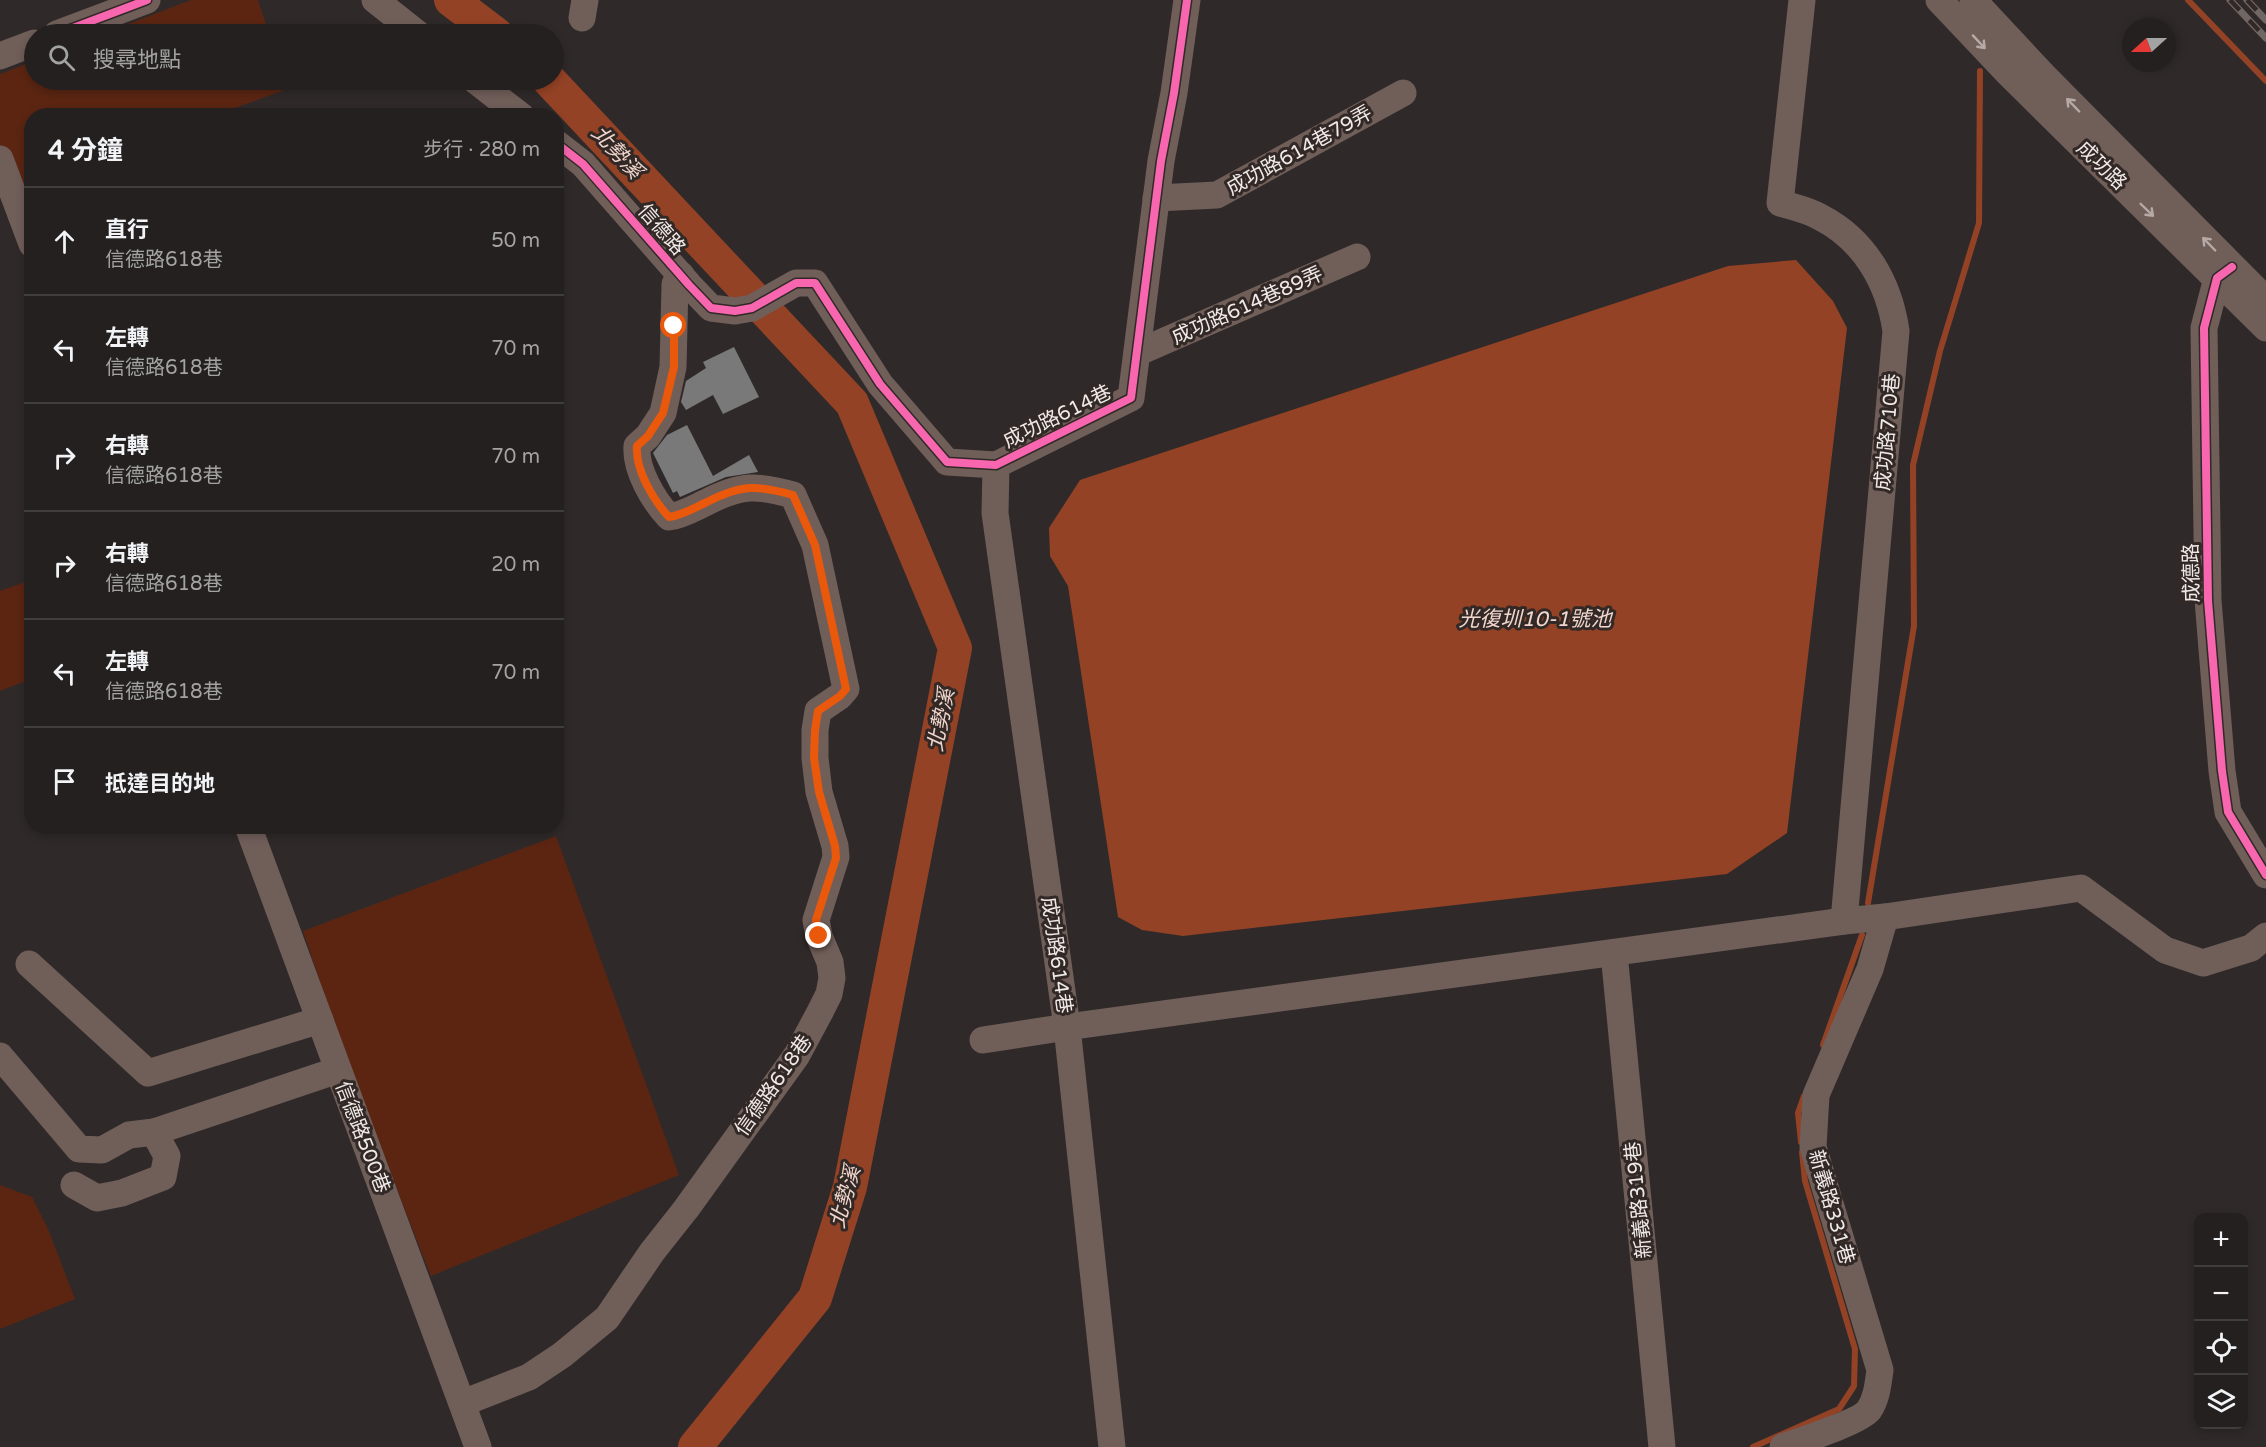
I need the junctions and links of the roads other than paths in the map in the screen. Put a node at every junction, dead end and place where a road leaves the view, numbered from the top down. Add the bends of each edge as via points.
1 (147, 0) edge
2 (375, 0) edge
3 (1802, 0) edge
4 (1939, 0) edge
5 (1973, 0) edge
6 (1195, 1) edge
7 (83, 24) edge
8 (405, 24) edge
9 (24, 47) edge
10 (0, 56) edge
11 (488, 90) edge
12 (1403, 93) dead end
13 (511, 108) edge
14 (564, 149) edge
15 (0, 159) edge
16 (1156, 198) junction
17 (24, 223) edge
18 (1357, 257) dead end
19 (2225, 272) junction
20 (681, 275) junction
21 (796, 283) joint
22 (2266, 300) edge
23 (2266, 328) edge
24 (1137, 353) junction
25 (996, 465) junction
26 (251, 834) edge
27 (2266, 875) edge
28 (1885, 917) junction
29 (1844, 921) junction
30 (2266, 936) edge
31 (1614, 953) junction
32 (29, 964) dead end
33 (320, 1020) junction
34 (1067, 1027) junction
35 (983, 1040) dead end
36 (0, 1056) edge
37 (338, 1070) junction
38 (154, 1132) junction
39 (74, 1185) dead end
40 (463, 1403) junction
41 (478, 1447) edge
42 (1112, 1447) edge
43 (1662, 1447) edge
44 (1783, 1447) edge

1 - 7 street
2 - 8 street
3 - 29 street, 成功路710巷 via 1780,203 1819,216 1867,256 1882,278 1896,332
4 -> 19 street, 成功路 via 2008,73
19 -> 5 street, 成功路
6 - 16 street, 成功路614巷
9 - 10 street
11 - 13 street
12 - 16 street, 成功路614巷79弄 via 1216,195
14 - 20 street, 信德路 via 583,164
15 - 17 street
16 - 24 street, 成功路614巷
18 - 24 street, 成功路614巷89弄
19 - 22 street, 成功路
19 - 23 street, 成功路
19 - 27 street, 成德路 via 2204,328 2208,600 2228,812
20 - 21 street, 信德路 via 711,308 735,312 752,308
20 - 40 street, 信德路618巷 via 675,284 674,367 663,413 637,446 636,457 659,506 669,517 680,516 720,495 763,487 793,495 815,545 846,689 818,711 815,730 819,792 836,858 816,920 830,962 829,994 797,1055 607,1318 529,1377
21 - 25 street, 成功路614巷 via 815,283 880,384 947,462
24 - 25 street, 成功路614巷 via 1131,398
25 - 34 street, 成功路614巷 via 995,513
26 - 33 street, 信德路500巷
28 - 29 street
28 - 30 street via 2081,888 2165,950 2203,963 2251,948
28 - 44 street, 新義路331巷 via 1870,969 1816,1095 1813,1148 1880,1370 1876,1395 1868,1412
29 - 31 street
31 - 34 street
31 - 43 street, 新義路319巷
32 - 33 street via 148,1074
33 - 37 street, 信德路500巷
34 - 35 street
34 - 42 street, 成功路614巷
36 - 38 street via 79,1149 102,1150 129,1135
37 - 38 street
37 - 40 street, 信德路500巷
38 - 39 street via 167,1155 164,1177 97,1198
40 - 41 street, 信德路500巷

